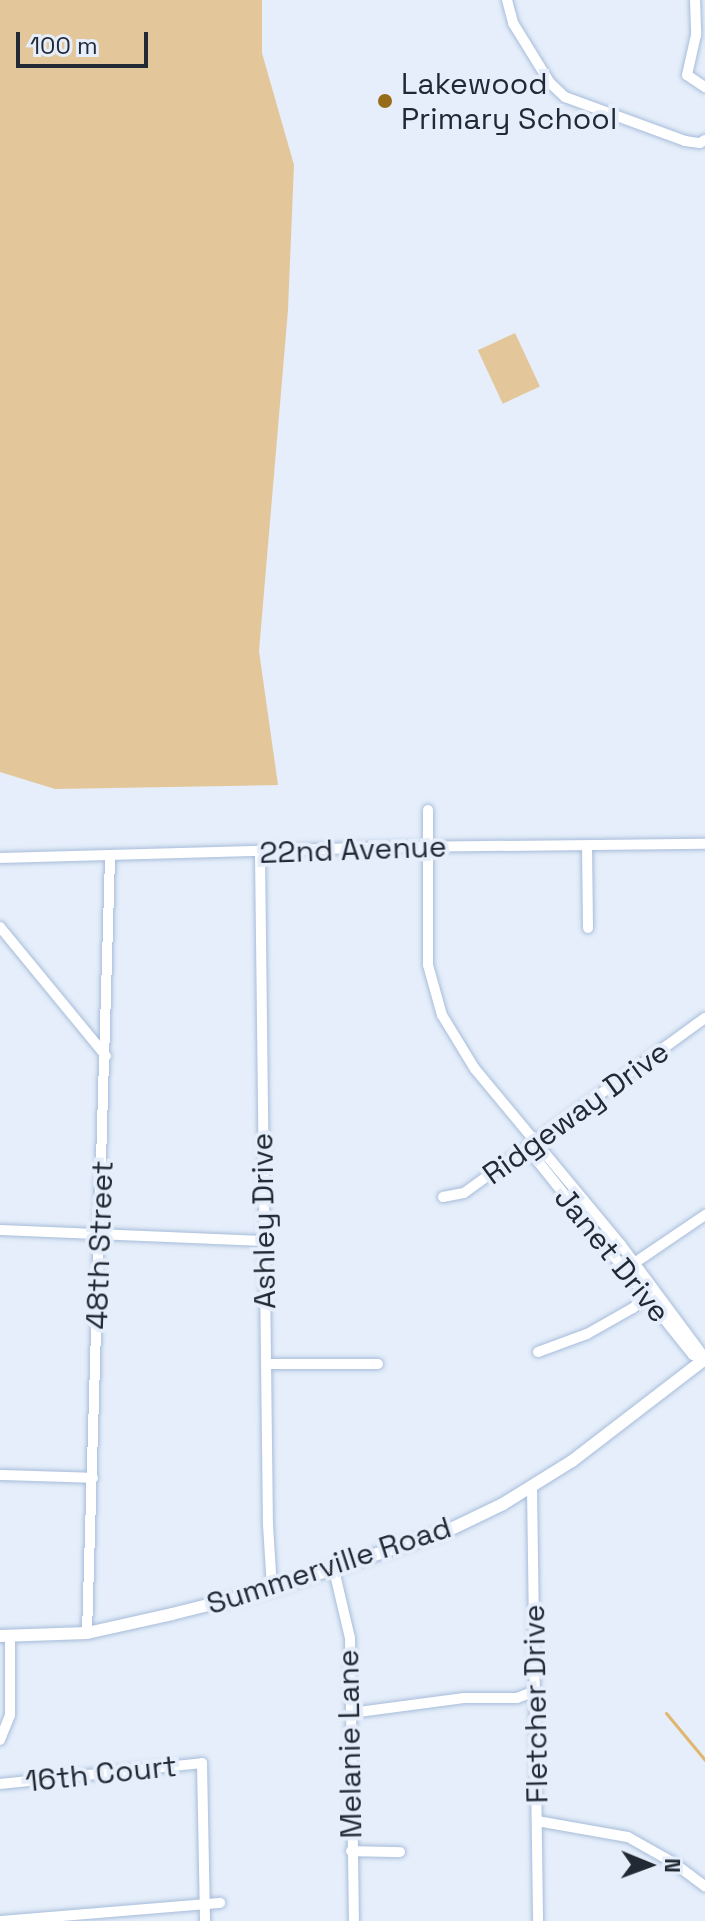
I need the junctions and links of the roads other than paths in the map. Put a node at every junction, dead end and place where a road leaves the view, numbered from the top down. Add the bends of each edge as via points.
1 (507, 0) edge
2 (695, 0) edge
3 (705, 87) edge
4 (705, 140) edge
5 (428, 810) dead end
6 (705, 844) edge
7 (587, 846) junction
8 (428, 847) junction
9 (260, 854) junction
10 (110, 856) junction
11 (0, 858) edge
12 (0, 927) edge
13 (588, 928) dead end
14 (705, 1018) edge
15 (106, 1056) junction
16 (535, 1140) junction
17 (443, 1197) dead end
18 (705, 1215) edge
19 (0, 1230) edge
20 (101, 1237) junction
21 (264, 1241) junction
22 (630, 1266) junction
23 (655, 1289) junction
24 (646, 1297) junction
25 (538, 1352) dead end
26 (705, 1359) edge
27 (267, 1364) junction
28 (378, 1364) dead end
29 (0, 1475) edge
30 (93, 1478) junction
31 (532, 1487) junction
32 (334, 1570) junction
33 (272, 1589) junction
34 (87, 1633) junction
35 (5, 1636) edge
36 (535, 1691) junction
37 (351, 1713) junction
38 (0, 1740) edge
39 (0, 1784) edge
40 (537, 1821) junction
41 (351, 1851) junction
42 (400, 1852) dead end
43 (705, 1886) edge
44 (220, 1903) dead end
45 (205, 1904) junction
46 (0, 1921) edge
47 (205, 1921) edge
48 (354, 1921) edge
49 (538, 1921) edge

1 - 4 street via 513,23 550,83 565,97 685,141
2 - 3 street via 696,35 687,75
5 - 8 street, Janet Drive
6 - 7 street, 22nd Avenue
7 - 8 street, 22nd Avenue
7 - 13 street
8 - 9 street, 22nd Avenue
8 - 16 street, Janet Drive via 428,965 442,1015 475,1069
9 - 10 street, 22nd Avenue
9 - 21 street, Ashley Drive
10 - 11 street, 22nd Avenue
10 - 15 street, 48th Street
12 - 15 street
14 - 16 street, Ridgeway Drive
15 - 20 street, 48th Street
16 - 17 street, Ridgeway Drive via 464,1193
16 - 22 street, Janet Drive
18 - 22 street
19 - 20 street
20 - 21 street
20 - 30 street, 48th Street
21 - 27 street, Ashley Drive
22 - 23 street, Janet Drive
22 - 24 street, Janet Drive
23 - 24 street
23 - 26 street, Janet Drive
24 - 25 street via 587,1334
24 - 26 street, Janet Drive via 693,1355
26 - 31 main road, Summerville Road via 613,1433
27 - 28 street
27 - 33 street, Ashley Drive
29 - 30 street
30 - 34 street, 48th Street
31 - 32 main road, Summerville Road via 449,1530
31 - 36 street, Fletcher Drive
32 - 33 main road, Summerville Road
32 - 37 street, Melanie Lane via 350,1638
33 - 34 main road, Summerville Road
34 - 35 main road, Summerville Road
35 - 38 street via 10,1715
36 - 37 street via 517,1698 464,1698
36 - 40 street, Fletcher Drive
37 - 41 street, Melanie Lane
39 - 45 street, 16th Court via 202,1763
40 - 43 street via 628,1837
40 - 49 street, Fletcher Drive
41 - 42 street
41 - 48 street, Melanie Lane
44 - 45 street
45 - 46 street
45 - 47 street

